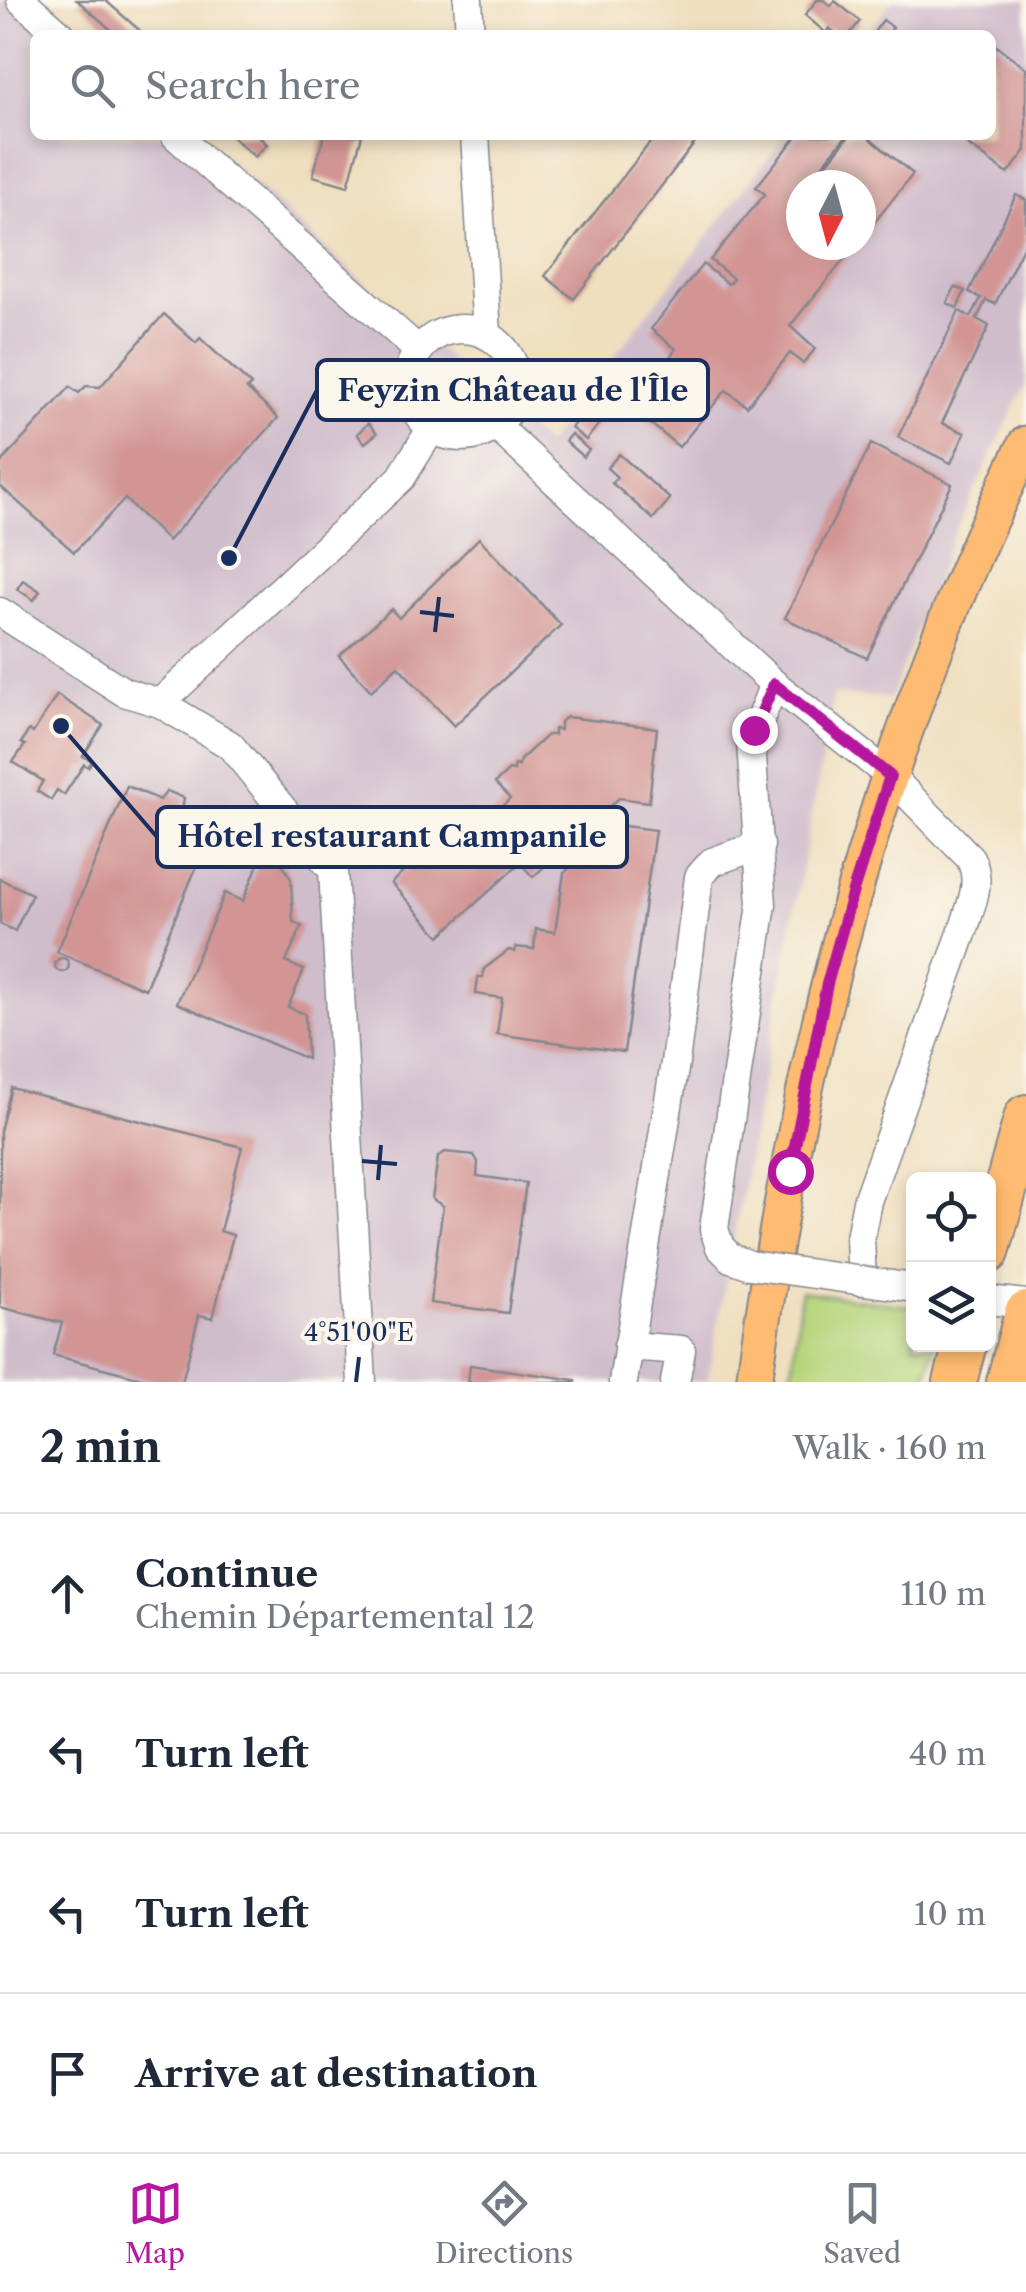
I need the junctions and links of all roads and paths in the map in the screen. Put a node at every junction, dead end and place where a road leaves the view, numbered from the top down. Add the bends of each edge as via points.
1 (21, 0) edge
2 (468, 0) edge
3 (55, 30) edge
4 (470, 30) edge
5 (181, 140) edge
6 (476, 140) edge
7 (486, 334) junction
8 (418, 350) junction
9 (496, 426) junction
10 (432, 428) junction
11 (1026, 444) edge
12 (0, 612) edge
13 (774, 684) junction
14 (160, 703) junction
15 (890, 776) junction
16 (760, 845) junction
17 (1026, 1116) edge
18 (996, 1223) edge
19 (862, 1281) junction
20 (906, 1287) edge
21 (996, 1301) edge
22 (1026, 1304) edge
23 (1026, 1312) edge
24 (628, 1346) junction
25 (963, 1352) edge
26 (362, 1382) edge
27 (622, 1382) edge
28 (675, 1382) edge
29 (754, 1382) edge
30 (955, 1382) edge
31 (1008, 1382) edge

1 - 3 street
2 - 4 street
5 - 8 street
6 - 7 street
7 - 8 street via 450,330
7 - 9 street via 512,360 517,378 508,412
8 - 10 street via 408,392
9 - 10 street via 464,437
9 - 13 street
10 - 14 street via 400,478
11 - 15 main road via 936,643
12 - 14 street via 124,692
13 - 15 street
13 - 16 street via 751,742
14 - 26 street via 230,746 333,870
15 - 19 street via 970,858 976,886 867,1201
15 - 29 main road via 827,984
16 - 19 street, bridge via 759,933 714,1228 720,1247 750,1265
16 - 24 street via 712,862 699,878
17 - 18 highway
19 - 20 street, bridge
21 - 22 street
23 - 31 highway
24 - 27 street
24 - 28 street via 681,1350
25 - 30 highway

